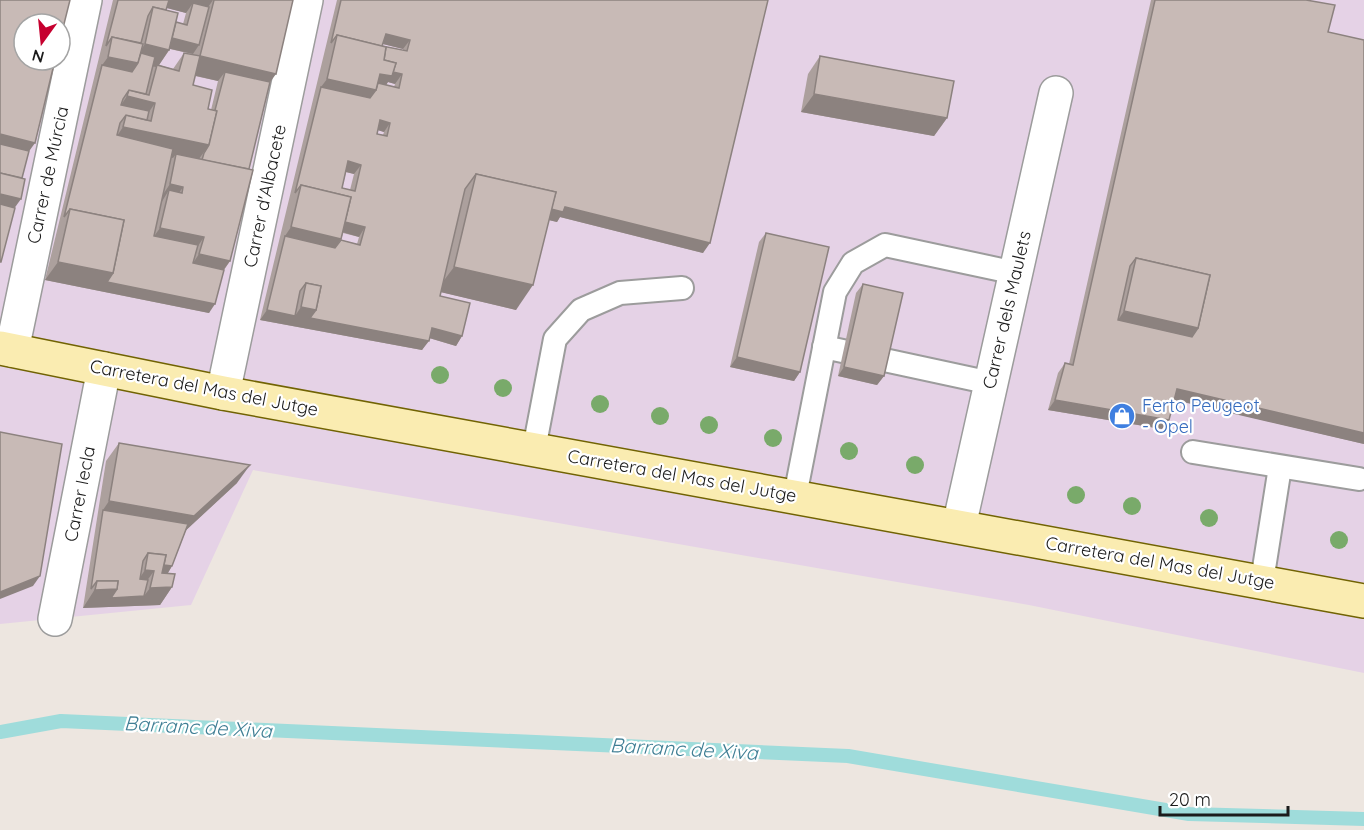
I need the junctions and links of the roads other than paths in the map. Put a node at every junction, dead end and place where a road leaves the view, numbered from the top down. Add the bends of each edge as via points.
1 (85, 0) edge
2 (306, 0) edge
3 (1056, 93) dead end
4 (1016, 273) junction
5 (682, 288) dead end
6 (824, 347) junction
7 (6, 349) edge
8 (105, 369) junction
9 (991, 383) junction
10 (223, 393) junction
11 (534, 449) junction
12 (1192, 452) dead end
13 (1280, 467) junction
14 (1359, 479) dead end
15 (795, 496) junction
16 (959, 526) junction
17 (1262, 581) junction
18 (1364, 601) edge
19 (55, 619) dead end

1 - 7 street, Carrer de Múrcia
2 - 10 street, Carrer d'Albacete
3 - 4 street, Carrer dels Maulets
4 - 6 lane via 885,245 853,263 835,292
4 - 9 street, Carrer dels Maulets
5 - 11 lane via 620,293 574,317 555,339
6 - 9 lane
6 - 15 lane
7 - 8 street, Carretera del Mas del Jutge
8 - 10 street, Carretera del Mas del Jutge
8 - 19 street, Carrer Iecla
9 - 16 street, Carrer dels Maulets
10 - 11 street, Carretera del Mas del Jutge
11 - 15 street, Carretera del Mas del Jutge
12 - 13 lane
13 - 14 lane
13 - 17 lane
15 - 16 street, Carretera del Mas del Jutge
16 - 17 street, Carretera del Mas del Jutge
17 - 18 street, Carretera del Mas del Jutge

